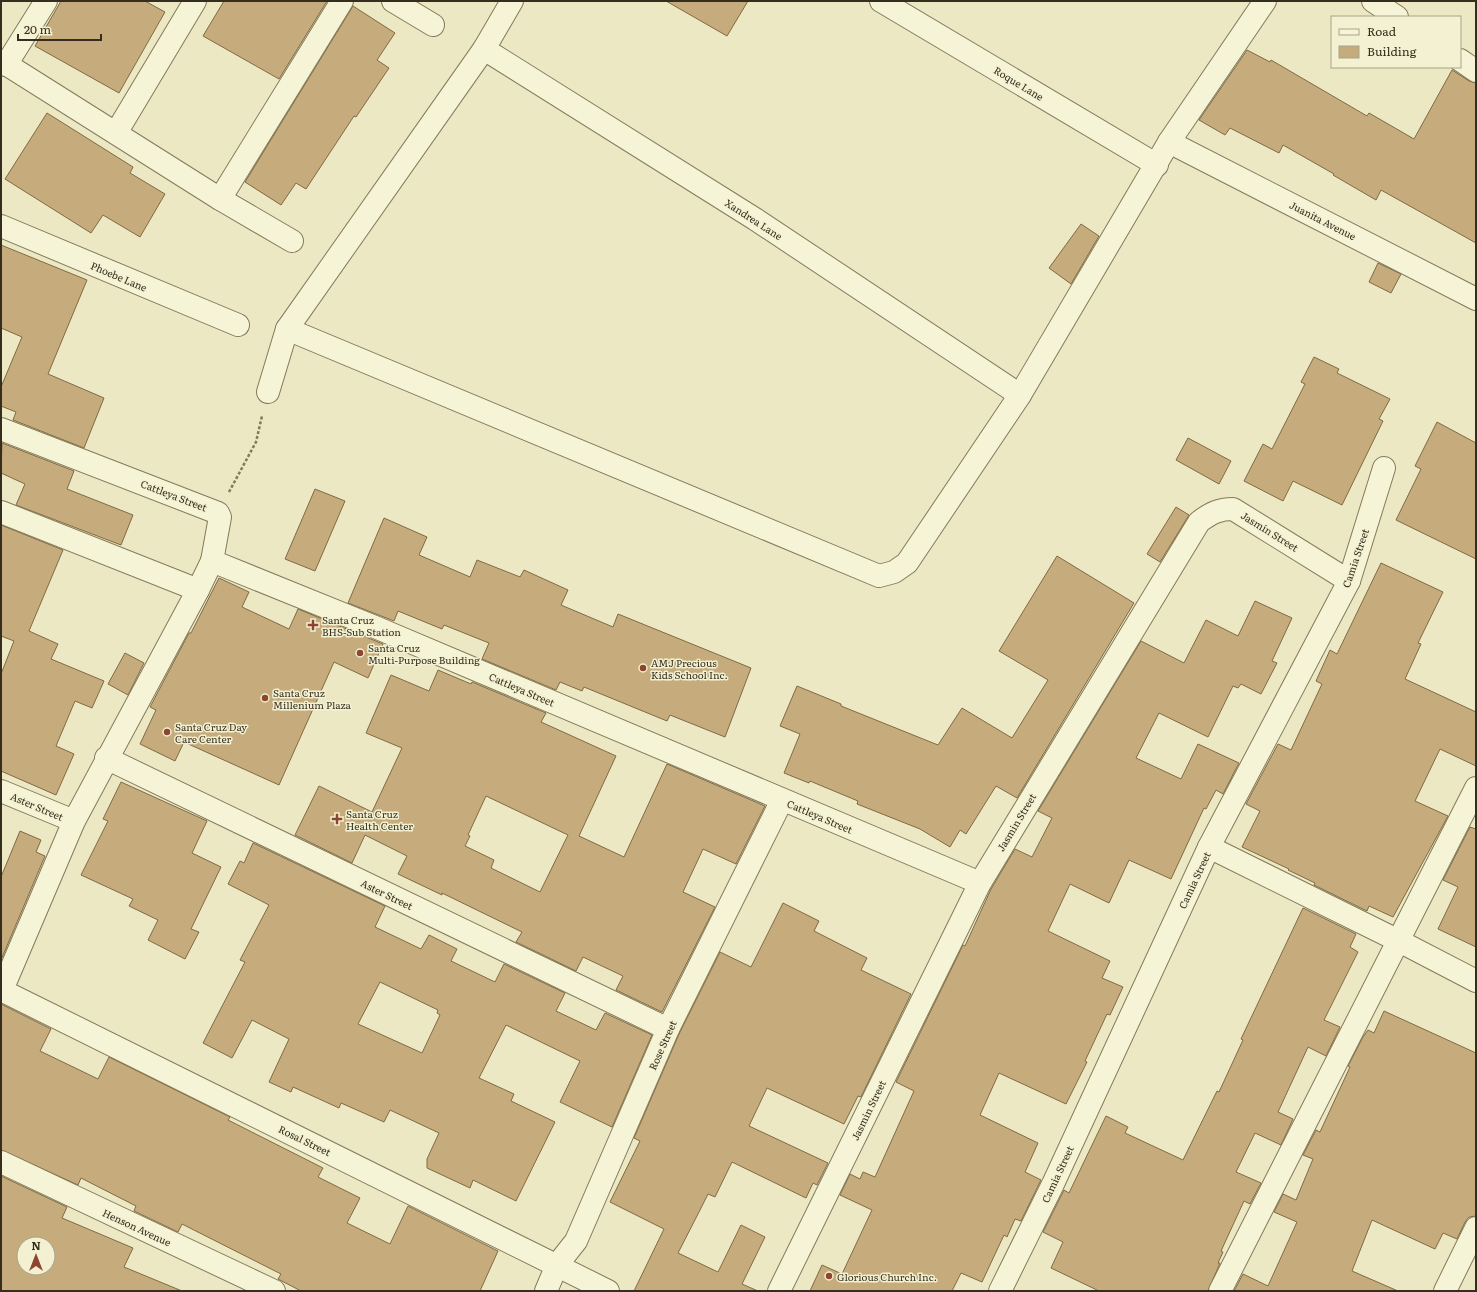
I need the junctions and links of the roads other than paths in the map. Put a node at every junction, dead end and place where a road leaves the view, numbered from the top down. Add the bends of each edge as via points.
1 (46, 1) edge
2 (195, 1) edge
3 (342, 1) edge
4 (393, 1) edge
5 (512, 1) edge
6 (881, 1) edge
7 (1265, 1) edge
8 (1373, 1) edge
9 (1396, 16) edge
10 (433, 25) dead end
11 (484, 49) junction
12 (1461, 61) edge
13 (4, 63) edge
14 (1476, 71) edge
15 (116, 133) junction
16 (1169, 142) junction
17 (1157, 165) junction
18 (220, 199) junction
19 (1, 226) edge
20 (292, 240) dead end
21 (1476, 299) edge
22 (238, 325) dead end
23 (288, 329) junction
24 (268, 392) road end
25 (1020, 395) junction
26 (1, 429) edge
27 (1384, 468) dead end
28 (1, 512) edge
29 (212, 561) junction
30 (1349, 581) junction
31 (198, 590) junction
32 (106, 758) junction
33 (1476, 788) edge
34 (1, 791) edge
35 (782, 800) junction
36 (74, 821) junction
37 (1210, 847) junction
38 (980, 883) junction
39 (1399, 941) junction
40 (1476, 981) edge
41 (2, 990) edge
42 (668, 1029) junction
43 (1, 1162) edge
44 (1476, 1228) edge
45 (557, 1265) junction
46 (274, 1291) edge
47 (546, 1291) edge
48 (608, 1291) edge
49 (780, 1291) edge
50 (1000, 1291) edge
51 (1220, 1291) edge
52 (1445, 1291) edge

1 - 13 street
2 - 15 street
3 - 18 street
4 - 10 street
5 - 11 street
6 - 17 street, Roque Lane
7 - 16 street
8 - 9 street
11 - 23 street
11 - 25 street, Xandrea Lane via 755,219
12 - 14 street
13 - 15 street
15 - 18 street
16 - 17 street
16 - 21 street, Juanita Avenue
17 - 25 street
18 - 20 street
19 - 22 street, Phoebe Lane
23 - 24 street
23 - 25 street via 879,576 894,572 907,563
26 - 29 street, Cattleya Street via 218,513 220,518
27 - 30 street, Camia Street
28 - 31 street
29 - 31 street
29 - 35 street, Cattleya Street via 375,627
30 - 37 street, Camia Street
30 - 38 street, Jasmin Street via 1234,509 1221,509 1199,522
31 - 32 street
32 - 36 street
32 - 42 street, Aster Street
33 - 39 street
34 - 36 street, Aster Street
35 - 38 street, Cattleya Street
35 - 42 street, Rose Street
36 - 41 street
37 - 39 street
37 - 50 street, Camia Street via 1053,1184
38 - 49 street, Jasmin Street
39 - 40 street
39 - 51 street
41 - 45 street, Rosal Street
42 - 45 street, Rose Street via 576,1241
43 - 46 street, Henson Avenue
44 - 52 street
45 - 47 street, Rose Street
45 - 48 street, Rosal Street

